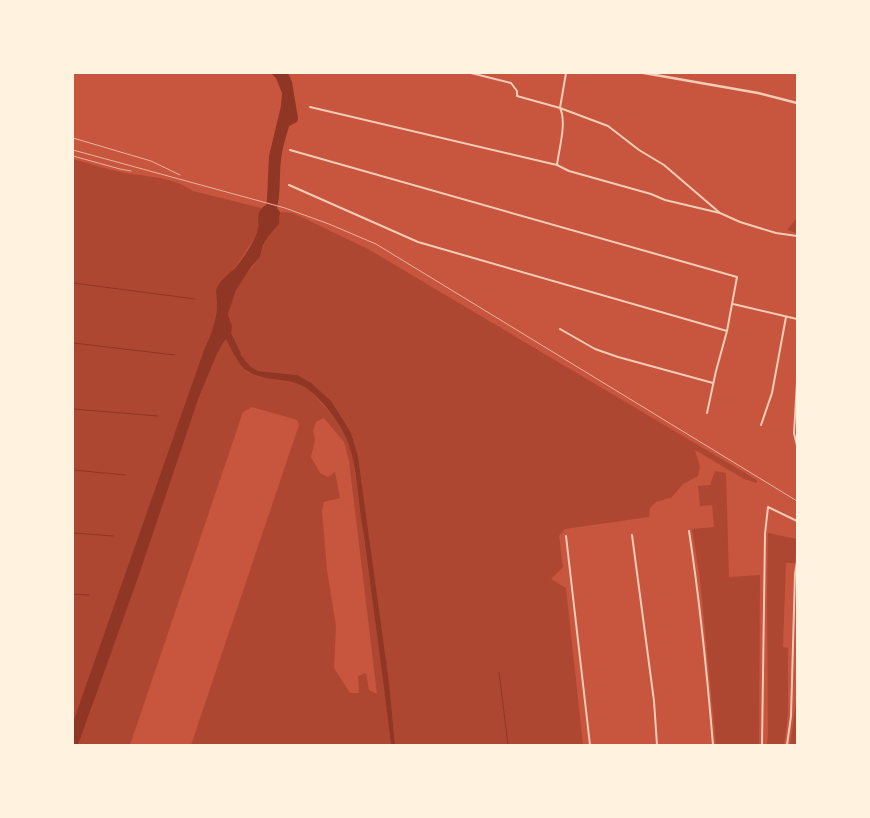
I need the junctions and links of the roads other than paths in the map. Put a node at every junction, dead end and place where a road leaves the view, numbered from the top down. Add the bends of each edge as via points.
1 (471, 73) edge
2 (566, 73) edge
3 (644, 73) edge
4 (797, 104) edge
5 (310, 107) dead end
6 (560, 108) junction
7 (290, 150) dead end
8 (557, 165) junction
9 (289, 185) dead end
10 (720, 213) junction
11 (797, 236) edge
12 (733, 304) junction
13 (786, 317) junction
14 (797, 319) edge
15 (560, 329) dead end
16 (727, 331) junction
17 (797, 382) edge
18 (713, 383) junction
19 (707, 413) dead end
20 (761, 425) dead end
21 (797, 446) edge
22 (797, 521) edge
23 (689, 530) dead end
24 (632, 535) dead end
25 (566, 536) dead end
26 (797, 562) edge
27 (590, 745) edge
28 (657, 745) edge
29 (713, 745) edge
30 (762, 745) edge
31 (787, 745) edge

1 - 6 street via 511,83 517,91 517,96
2 - 6 street
3 - 4 street via 758,93
5 - 8 street
6 - 8 street via 563,121
6 - 10 street via 608,126 638,150 664,165
7 - 12 street via 737,277
8 - 10 street via 665,200
9 - 16 street via 418,242
10 - 11 street via 776,233
12 - 13 street
12 - 16 street
13 - 14 street
13 - 20 street via 772,393
15 - 18 street via 596,349 618,357
16 - 18 street
17 - 21 street via 794,433
18 - 19 street
22 - 30 street via 768,507 765,534
23 - 29 street via 697,582
24 - 28 street via 654,701
25 - 27 street
26 - 31 street via 791,716

